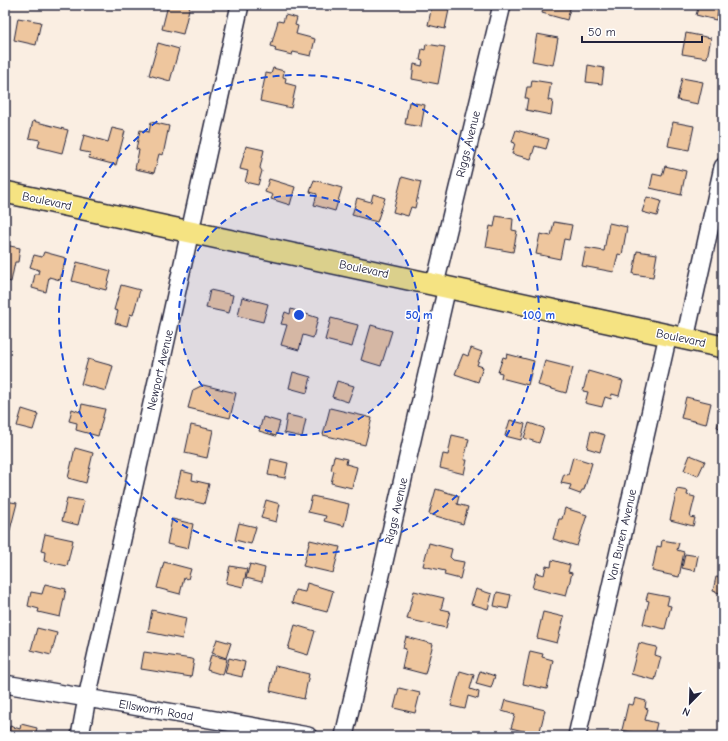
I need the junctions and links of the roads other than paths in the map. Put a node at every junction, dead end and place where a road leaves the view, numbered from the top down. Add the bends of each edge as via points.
1 (240, 5) edge
2 (502, 5) edge
3 (723, 167) edge
4 (5, 192) edge
5 (191, 231) junction
6 (441, 285) junction
7 (677, 337) junction
8 (723, 347) edge
9 (5, 684) edge
10 (87, 698) junction
11 (80, 736) edge
12 (308, 736) edge
13 (344, 736) edge
14 (577, 736) edge

1 - 5 street, Newport Avenue
2 - 6 street, Riggs Avenue
3 - 7 street, Van Buren Avenue
4 - 5 main road, Boulevard
5 - 6 main road, Boulevard
5 - 10 street, Newport Avenue
6 - 7 main road, Boulevard
6 - 13 street, Riggs Avenue
7 - 8 main road, Boulevard
7 - 14 street, Van Buren Avenue
9 - 10 street, Ellsworth Road
10 - 11 street, Newport Avenue
10 - 12 street, Ellsworth Road

